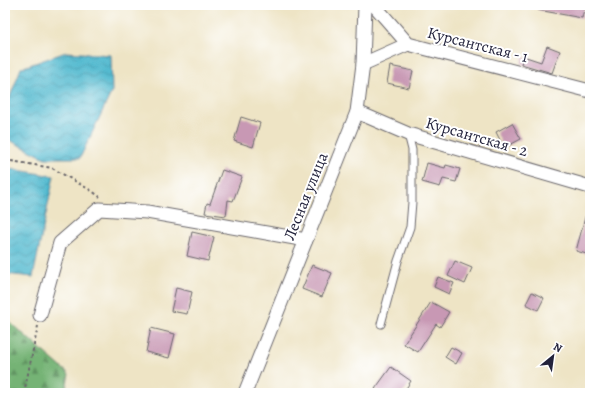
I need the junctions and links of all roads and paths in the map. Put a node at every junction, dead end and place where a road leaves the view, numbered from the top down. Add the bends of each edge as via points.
1 (365, 5) edge
2 (374, 5) edge
3 (408, 44) junction
4 (364, 64) junction
5 (590, 91) edge
6 (357, 112) junction
7 (408, 134) junction
8 (5, 160) edge
9 (590, 187) edge
10 (117, 210) junction
11 (306, 240) junction
12 (40, 315) joint
13 (381, 324) dead end
14 (24, 393) edge
15 (245, 393) edge

1 - 4 street, Лесная улица
2 - 3 street, Курсантская - 1
3 - 4 street
3 - 5 street, Курсантская - 1
4 - 6 street, Лесная улица
6 - 7 street, Курсантская - 2
6 - 11 street, Лесная улица
7 - 9 street, Курсантская - 2
7 - 13 lane via 412,150 410,227
8 - 10 path via 52,168 92,191
10 - 11 street via 147,212
10 - 12 street via 99,209 60,243
11 - 15 street, Лесная улица
12 - 14 path

